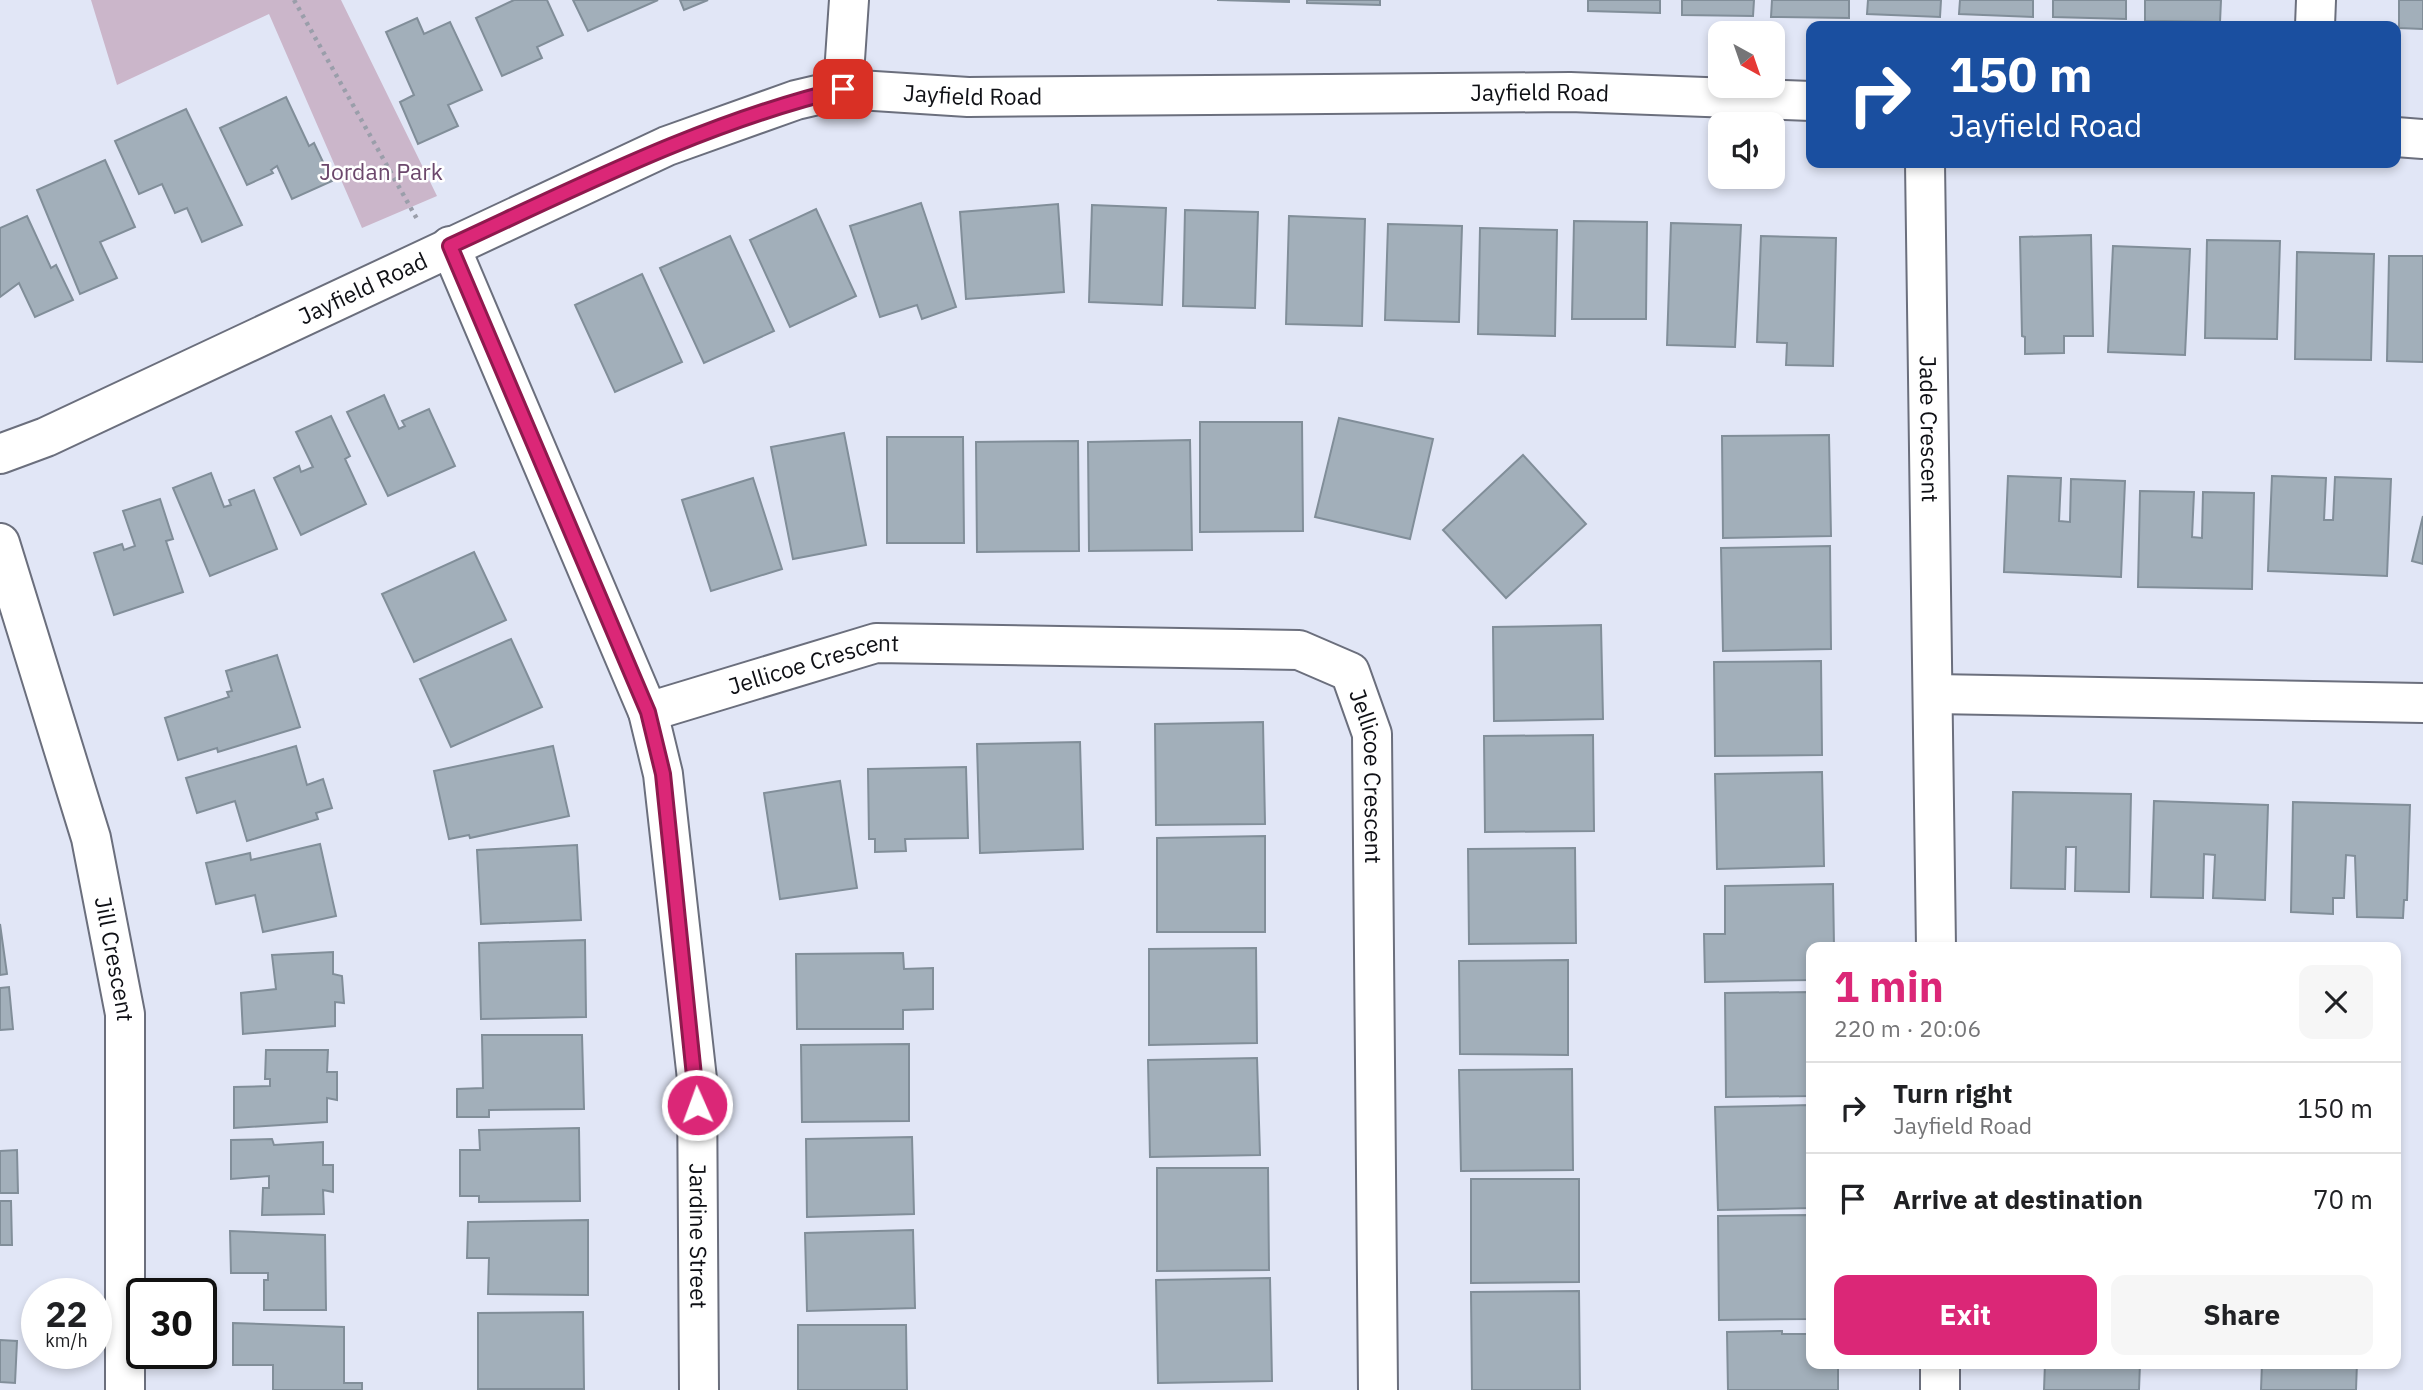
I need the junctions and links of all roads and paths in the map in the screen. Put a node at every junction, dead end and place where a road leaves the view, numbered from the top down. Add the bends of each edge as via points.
1 (294, 0) edge
2 (849, 0) edge
3 (2316, 0) edge
4 (2315, 21) edge
5 (843, 89) junction
6 (1806, 101) edge
7 (2401, 137) edge
8 (2423, 138) edge
9 (1925, 168) edge
10 (450, 246) junction
11 (0, 454) edge
12 (0, 543) edge
13 (1934, 694) junction
14 (2423, 703) edge
15 (648, 712) junction
16 (1936, 942) edge
17 (1940, 1369) edge
18 (125, 1390) edge
19 (699, 1390) edge
20 (1378, 1390) edge
21 (1940, 1390) edge

1 - 10 path via 420,225
2 - 5 street
3 - 4 street
5 - 6 street, Jayfield Road via 968,97 1570,92
5 - 10 street, Jayfield Road via 796,100 667,146
7 - 8 street
9 - 13 street, Jade Crescent
10 - 11 street, Jayfield Road via 46,437
10 - 15 street, Jardine Street
12 - 18 street, Jill Crescent via 91,838 125,1014
13 - 14 street
13 - 16 street, Jade Crescent
15 - 19 street, Jardine Street via 663,774 697,1079
15 - 20 street, Jellicoe Crescent via 876,643 1299,650 1350,672 1372,734
17 - 21 street

